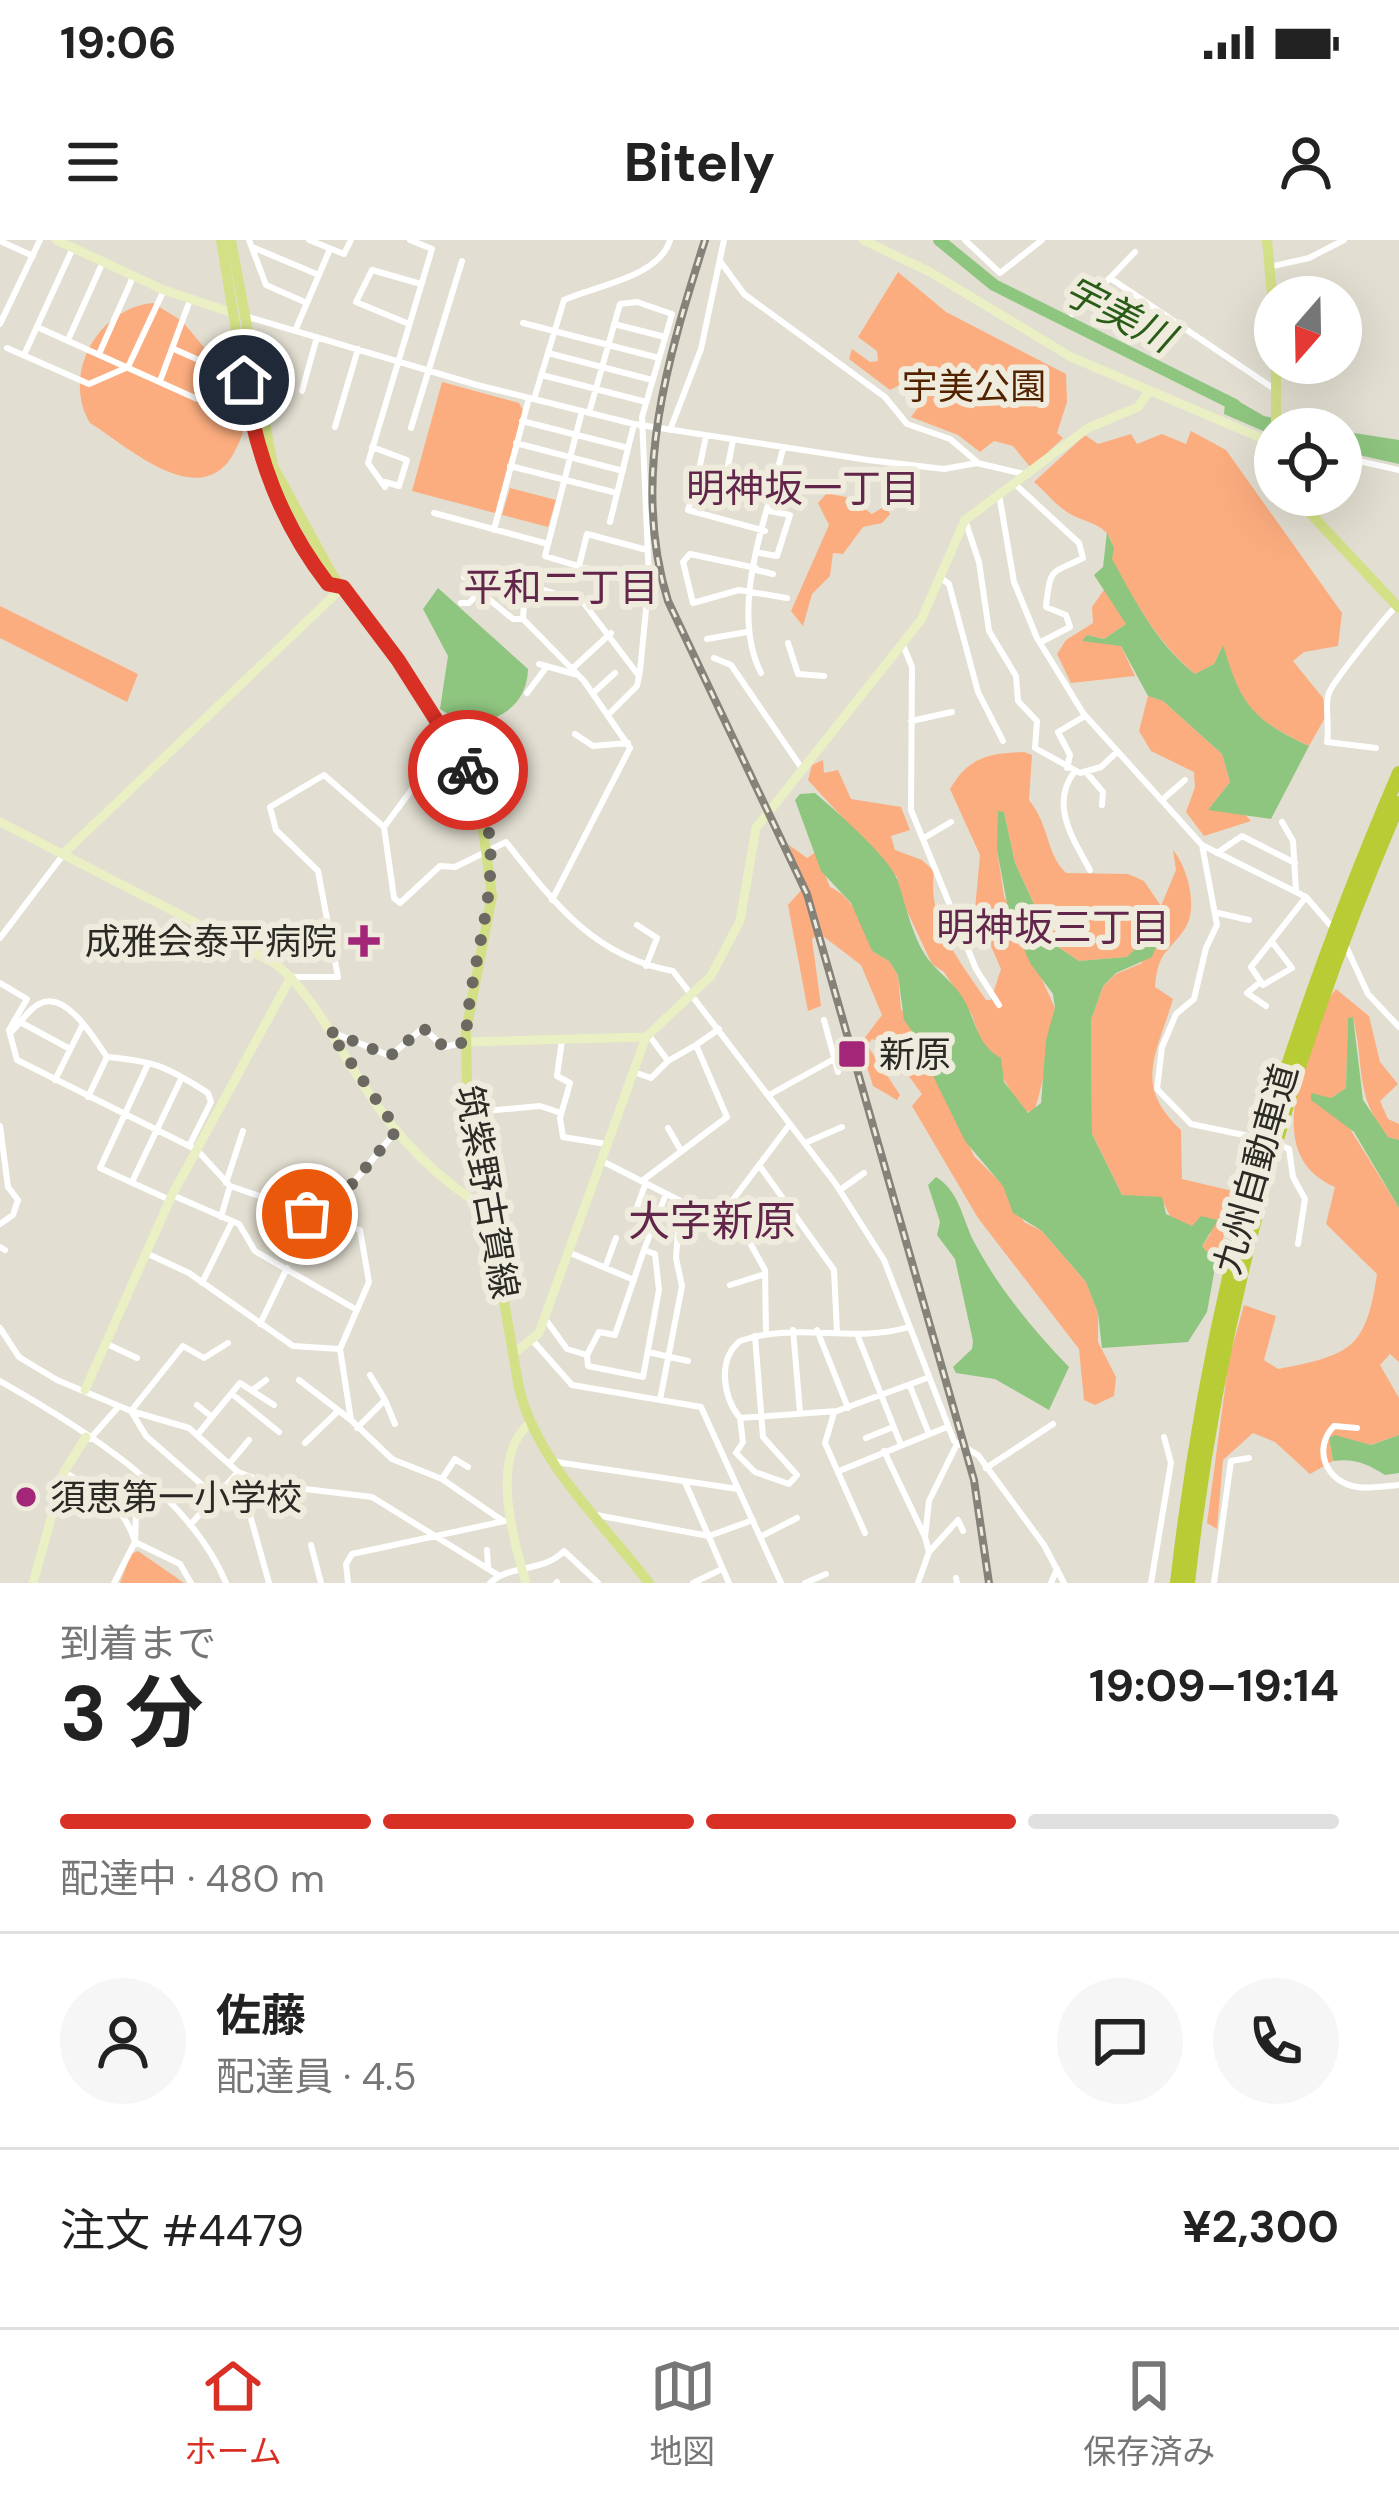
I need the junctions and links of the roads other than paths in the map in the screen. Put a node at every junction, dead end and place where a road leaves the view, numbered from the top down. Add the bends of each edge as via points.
1 (40, 240) edge
2 (56, 240) edge
3 (221, 240) edge
4 (231, 240) edge
5 (309, 240) edge
6 (351, 240) edge
7 (410, 240) edge
8 (670, 240) edge
9 (724, 240) edge
10 (863, 240) edge
11 (965, 240) edge
12 (1042, 240) edge
13 (1267, 240) edge
14 (1345, 240) edge
15 (2, 242) edge
16 (250, 243) edge
17 (330, 249) junction
18 (72, 250) junction
19 (1135, 252) dead end
20 (0, 253) edge
21 (33, 256) junction
22 (462, 261) dead end
23 (719, 261) junction
24 (102, 264) junction
25 (1269, 267) junction
26 (319, 275) junction
27 (1270, 276) edge
28 (133, 277) junction
29 (1110, 278) junction
30 (421, 284) junction
31 (164, 290) junction
32 (190, 301) junction
33 (307, 303) junction
34 (1072, 314) dead end
35 (239, 315) junction
36 (523, 323) dead end
37 (0, 324) edge
38 (409, 324) junction
39 (614, 324) junction
40 (37, 327) junction
41 (295, 331) junction
42 (555, 332) junction
43 (317, 337) junction
44 (665, 337) junction
45 (68, 340) junction
46 (608, 345) junction
47 (8, 348) dead end
48 (174, 349) junction
49 (358, 349) junction
50 (548, 353) junction
51 (99, 354) junction
52 (24, 355) junction
53 (659, 358) junction
54 (398, 361) junction
55 (128, 367) junction
56 (602, 368) junction
57 (428, 371) junction
58 (542, 375) junction
59 (652, 380) junction
60 (160, 381) junction
61 (1277, 384) edge
62 (596, 389) junction
63 (302, 391) dead end
64 (1277, 391) junction
65 (1149, 392) junction
66 (531, 399) junction
67 (208, 402) junction
68 (646, 402) junction
69 (1276, 408) edge
70 (585, 412) junction
71 (250, 414) junction
72 (522, 421) junction
73 (640, 425) junction
74 (335, 427) dead end
75 (411, 428) dead end
76 (667, 429) junction
77 (1254, 434) edge
78 (576, 435) junction
79 (706, 436) junction
80 (733, 440) junction
81 (516, 443) junction
82 (372, 447) junction
83 (628, 448) junction
84 (783, 448) junction
85 (570, 457) junction
86 (1362, 462) edge
87 (977, 463) junction
88 (700, 465) dead end
89 (510, 466) junction
90 (1399, 470) edge
91 (623, 471) junction
92 (1031, 476) junction
93 (565, 479) junction
94 (725, 479) junction
95 (1016, 485) junction
96 (774, 490) junction
97 (617, 494) junction
98 (999, 494) junction
99 (769, 511) junction
100 (434, 513) dead end
101 (1313, 516) edge
102 (965, 520) junction
103 (610, 522) dead end
104 (494, 530) junction
105 (765, 530) junction
106 (548, 544) junction
107 (646, 550) junction
108 (760, 553) junction
109 (579, 566) junction
110 (756, 569) junction
111 (773, 574) dead end
112 (464, 578) dead end
113 (940, 578) junction
114 (492, 579) junction
115 (343, 587) junction
116 (649, 587) junction
117 (752, 590) junction
118 (480, 592) junction
119 (787, 598) dead end
120 (461, 603) dead end
121 (524, 603) junction
122 (1398, 607) edge
123 (523, 619) junction
124 (746, 632) junction
125 (611, 634) junction
126 (706, 639) dead end
127 (788, 643) dead end
128 (1040, 643) junction
129 (903, 645) junction
130 (714, 658) dead end
131 (575, 672) junction
132 (615, 673) dead end
133 (761, 673) dead end
134 (639, 676) junction
135 (824, 676) dead end
136 (527, 693) dead end
137 (593, 693) junction
138 (952, 712) dead end
139 (609, 713) junction
140 (1085, 716) junction
141 (911, 721) junction
142 (575, 734) dead end
143 (450, 738) junction
144 (1003, 742) dead end
145 (628, 743) junction
146 (1376, 748) dead end
147 (1117, 752) junction
148 (803, 770) junction
149 (1071, 770) junction
150 (1086, 772) junction
151 (1399, 772) edge
152 (1185, 780) dead end
153 (1162, 800) junction
154 (1399, 803) edge
155 (1102, 805) dead end
156 (0, 822) edge
157 (951, 822) dead end
158 (1282, 822) dead end
159 (384, 826) junction
160 (924, 838) junction
161 (1202, 845) junction
162 (490, 849) junction
163 (1217, 853) junction
164 (64, 854) junction
165 (1295, 863) junction
166 (1090, 870) dead end
167 (1296, 891) junction
168 (1306, 897) junction
169 (552, 900) junction
170 (1218, 914) junction
171 (1249, 920) dead end
172 (637, 925) dead end
173 (0, 938) edge
174 (984, 938) dead end
175 (1272, 942) junction
176 (967, 945) junction
177 (646, 966) junction
178 (291, 977) junction
179 (1259, 982) junction
180 (0, 983) edge
181 (693, 995) junction
182 (999, 1005) dead end
183 (1266, 1006) dead end
184 (824, 1020) dead end
185 (22, 1023) junction
186 (83, 1024) junction
187 (1399, 1027) edge
188 (719, 1029) junction
189 (329, 1031) junction
190 (10, 1033) junction
191 (647, 1035) junction
192 (562, 1040) junction
193 (466, 1042) junction
194 (696, 1045) junction
195 (70, 1048) junction
196 (107, 1057) junction
197 (834, 1059) junction
198 (668, 1061) junction
199 (148, 1064) junction
200 (634, 1072) junction
201 (838, 1072) dead end
202 (182, 1076) junction
203 (55, 1080) junction
204 (769, 1095) junction
205 (88, 1097) junction
206 (470, 1112) junction
207 (561, 1113) junction
208 (125, 1117) junction
209 (790, 1124) junction
210 (0, 1126) edge
211 (842, 1127) dead end
212 (668, 1128) dead end
213 (397, 1130) junction
214 (243, 1131) dead end
215 (158, 1132) junction
216 (805, 1143) junction
217 (606, 1144) junction
218 (1, 1148) edge
219 (193, 1148) junction
220 (680, 1149) junction
221 (600, 1160) junction
222 (759, 1165) junction
223 (865, 1173) dead end
224 (644, 1182) junction
225 (3, 1183) edge
226 (132, 1183) junction
227 (228, 1185) junction
228 (840, 1190) junction
229 (666, 1194) junction
230 (171, 1197) junction
231 (680, 1202) junction
232 (729, 1205) junction
233 (636, 1210) dead end
234 (492, 1212) junction
235 (220, 1216) junction
236 (332, 1218) junction
237 (232, 1221) junction
238 (0, 1224) edge
239 (741, 1226) junction
240 (713, 1230) dead end
241 (616, 1238) dead end
242 (1298, 1244) dead end
243 (644, 1250) junction
244 (568, 1252) junction
245 (146, 1253) junction
246 (287, 1268) junction
247 (605, 1268) junction
248 (765, 1274) junction
249 (634, 1280) junction
250 (202, 1283) junction
251 (730, 1286) dead end
252 (357, 1310) junction
253 (546, 1320) dead end
254 (259, 1324) junction
255 (909, 1327) junction
256 (0, 1328) edge
257 (793, 1330) junction
258 (817, 1330) junction
259 (837, 1332) junction
260 (766, 1333) junction
261 (856, 1334) junction
262 (755, 1336) junction
263 (104, 1342) junction
264 (534, 1342) junction
265 (228, 1343) dead end
266 (340, 1349) junction
267 (648, 1352) junction
268 (513, 1354) junction
269 (587, 1355) junction
270 (669, 1357) junction
271 (136, 1358) dead end
272 (688, 1361) dead end
273 (370, 1375) dead end
274 (928, 1377) junction
275 (134, 1379) dead end
276 (266, 1380) dead end
277 (299, 1380) dead end
278 (0, 1381) edge
279 (910, 1385) junction
280 (146, 1389) junction
281 (254, 1389) junction
282 (85, 1390) junction
283 (232, 1394) junction
284 (881, 1395) junction
285 (156, 1400) dead end
286 (385, 1400) junction
287 (660, 1400) junction
288 (196, 1405) dead end
289 (274, 1405) dead end
290 (119, 1406) junction
291 (848, 1408) junction
292 (131, 1411) junction
293 (837, 1411) junction
294 (800, 1412) junction
295 (336, 1413) junction
296 (763, 1415) junction
297 (212, 1417) junction
298 (740, 1418) junction
299 (351, 1420) junction
300 (530, 1423) junction
301 (395, 1424) dead end
302 (1053, 1424) dead end
303 (893, 1427) junction
304 (947, 1427) junction
305 (357, 1428) junction
306 (1357, 1428) dead end
307 (278, 1432) dead end
308 (198, 1434) junction
309 (929, 1434) junction
310 (1164, 1437) dead end
311 (88, 1438) junction
312 (866, 1438) dead end
313 (249, 1440) dead end
314 (305, 1443) dead end
315 (957, 1444) junction
316 (901, 1445) junction
317 (884, 1451) junction
318 (736, 1453) junction
319 (1249, 1458) dead end
320 (725, 1460) junction
321 (552, 1461) junction
322 (229, 1464) junction
323 (468, 1467) dead end
324 (986, 1468) junction
325 (837, 1471) junction
326 (64, 1472) junction
327 (238, 1472) junction
328 (442, 1479) junction
329 (685, 1481) junction
330 (148, 1485) junction
331 (1399, 1485) edge
332 (739, 1490) junction
333 (216, 1497) junction
334 (596, 1514) junction
335 (797, 1518) dead end
336 (753, 1520) junction
337 (508, 1521) junction
338 (190, 1525) junction
339 (963, 1531) dead end
340 (865, 1533) dead end
341 (709, 1536) junction
342 (760, 1537) junction
343 (925, 1537) junction
344 (438, 1538) junction
345 (135, 1543) junction
346 (311, 1545) dead end
347 (487, 1550) dead end
348 (929, 1552) junction
349 (488, 1566) junction
350 (722, 1568) junction
351 (1057, 1569) junction
352 (826, 1574) dead end
353 (498, 1575) junction
354 (524, 1577) edge
355 (33, 1583) edge
356 (114, 1583) edge
357 (190, 1583) edge
358 (226, 1583) edge
359 (269, 1583) edge
360 (321, 1583) edge
361 (348, 1583) edge
362 (490, 1583) edge
363 (598, 1583) edge
364 (649, 1583) edge
365 (692, 1583) edge
366 (729, 1583) edge
367 (781, 1583) edge
368 (805, 1583) edge
369 (918, 1583) edge
370 (1051, 1583) edge
371 (1064, 1583) edge
372 (1151, 1583) edge
373 (1177, 1583) edge
374 (1188, 1583) edge
375 (1214, 1583) edge

1 - 21 street
2 - 18 street
3 - 35 main road, 筑紫野古賀線
4 - 35 main road, 筑紫野古賀線
5 - 17 street
6 - 17 street via 344,254
7 - 30 street via 432,249
8 - 42 street via 642,268 564,300
9 - 23 street
10 - 65 street
11 - 12 street via 1000,273
13 - 25 main road
14 - 25 street
15 - 20 street
15 - 21 street
16 - 26 street
16 - 33 street via 266,286
17 - 26 street
18 - 24 street
18 - 40 street
19 - 29 street
21 - 37 street
22 - 57 street
23 - 76 street via 701,349
23 - 87 street via 744,294 885,397 908,426 950,440
24 - 28 street
24 - 45 street
25 - 27 main road
26 - 33 street
28 - 31 street
28 - 51 street
29 - 34 street
29 - 64 street
30 - 38 street
30 - 38 street via 372,270 356,302
31 - 32 street
31 - 55 street
32 - 35 street
32 - 48 street
33 - 41 street
35 - 41 street
35 - 71 main road, 筑紫野古賀線
35 - 115 main road, 筑紫野古賀線 via 273,466
36 - 42 street
38 - 54 street
39 - 44 street
39 - 44 street via 620,304 637,302 672,314
39 - 46 street
40 - 45 street
40 - 52 street
41 - 43 street
42 - 46 street
42 - 50 street
43 - 49 street
43 - 63 street
44 - 53 street
45 - 51 street
46 - 53 street
46 - 56 street
47 - 52 street
48 - 60 street
48 - 67 street via 219,369
49 - 54 street
49 - 74 street
50 - 56 street
50 - 58 street
51 - 55 street
52 - 55 street via 89,384
53 - 59 street
54 - 57 street
54 - 82 street
55 - 60 street
56 - 59 street
56 - 62 street
57 - 66 street
57 - 75 street
58 - 62 street
58 - 66 street
59 - 68 street
60 - 67 street
61 - 64 main road
62 - 68 street
62 - 70 street
64 - 69 main road
65 - 77 street
65 - 92 street via 1138,406 1088,428
66 - 70 street
66 - 72 street
67 - 71 street
68 - 73 street
70 - 73 street
70 - 78 street
71 - 115 main road, 筑紫野古賀線 via 285,517 328,584
72 - 78 street
72 - 81 street
73 - 76 street
73 - 83 street
73 - 107 street
76 - 79 street
78 - 83 street
78 - 85 street
79 - 80 street
79 - 88 street
80 - 84 street
80 - 94 street
81 - 85 street
81 - 89 street
82 - 82 street via 368,463 383,484 399,486 407,460
83 - 91 street
84 - 87 street via 938,469
84 - 96 street
85 - 91 street
85 - 93 street
86 - 90 street
87 - 92 street
89 - 93 street
89 - 104 street
91 - 97 street
92 - 95 street
93 - 97 street
93 - 106 street
94 - 96 street
94 - 105 street via 695,489 688,510
95 - 98 street
95 - 128 street via 1078,543 1083,558 1050,576 1046,607 1066,615 1070,628
96 - 99 street
97 - 103 street
98 - 102 street
98 - 128 street via 1014,582
99 - 105 street
99 - 108 street via 790,515 777,556
100 - 104 street
101 - 122 main road
102 - 113 street
102 - 149 street via 989,631 1016,676 1018,701 1037,721 1035,748
104 - 106 street
105 - 108 street
106 - 109 street via 545,556
107 - 109 street via 587,534
107 - 116 street
108 - 110 street
109 - 116 street
110 - 111 street
110 - 117 street
110 - 117 street via 683,557 693,603
112 - 114 street
113 - 129 street
113 - 144 street via 949,584 978,692
114 - 118 street
114 - 121 street
115 - 143 main road, 筑紫野古賀線
115 - 164 street
116 - 134 street
117 - 119 street
117 - 124 street
118 - 120 street
118 - 123 street
121 - 123 street
121 - 125 street via 544,590 584,602
122 - 146 street via 1377,623 1328,694 1327,742
123 - 131 street
124 - 126 street
124 - 133 street
125 - 131 street
125 - 134 street
127 - 135 street via 798,674
128 - 140 street
129 - 141 street via 912,667
129 - 148 street
130 - 148 street via 731,665
131 - 136 street via 544,666
131 - 137 street
132 - 137 street
134 - 139 street
137 - 139 street
138 - 141 street
139 - 145 street
140 - 147 street
140 - 149 street via 1058,732
141 - 160 street via 907,792
142 - 145 street via 593,746
143 - 159 street
143 - 162 main road, 筑紫野古賀線 via 477,785
145 - 169 street via 624,767
147 - 150 street
147 - 153 street
148 - 181 street via 756,828 740,921
149 - 150 street
149 - 166 street via 1063,807
150 - 155 street via 1103,792
151 - 373 highway, 九州自動車道 via 1304,1007 1254,1165 1207,1366
152 - 153 street
153 - 161 street
154 - 374 highway, 九州自動車道 via 1315,1011 1260,1189 1218,1369
156 - 164 street
157 - 160 street
158 - 165 street
159 - 162 street via 400,903 440,866
159 - 178 street via 324,775 271,807 276,830 318,871 338,977
160 - 176 street
161 - 163 street
161 - 170 street
162 - 169 street via 506,842
162 - 193 main road, 筑紫野古賀線 via 492,896
163 - 165 street via 1242,836
163 - 167 street
164 - 173 street
164 - 178 street
165 - 167 street
167 - 168 street
168 - 175 street
168 - 187 street via 1350,950 1368,994
169 - 177 street via 600,944
170 - 171 street
170 - 242 street via 1194,999 1176,1014 1162,1047 1157,1089 1192,1124 1289,1148 1306,1206
172 - 177 street via 657,938
174 - 176 street
175 - 179 street via 1251,967
175 - 179 street via 1292,968
176 - 182 street
177 - 181 street via 673,971
178 - 189 street
178 - 219 street
179 - 183 street via 1247,992
180 - 190 street via 27,999
181 - 188 street
181 - 191 street
184 - 197 street
185 - 186 street via 52,1001
185 - 190 street
185 - 195 street
186 - 195 street
186 - 196 street
188 - 194 street
188 - 204 street
189 - 193 street via 390,1056 423,1028 444,1047
189 - 213 street
190 - 203 street via 17,1060
191 - 192 street
191 - 198 street
191 - 200 street
192 - 193 street
192 - 207 street via 557,1076 570,1083
193 - 206 main road, 筑紫野古賀線
194 - 198 street
194 - 220 street via 727,1117
195 - 203 street
196 - 199 street
196 - 205 street
197 - 201 street
197 - 204 street
198 - 200 street via 651,1078
199 - 202 street
199 - 208 street
200 - 217 street
202 - 215 street
202 - 219 street via 211,1098
203 - 205 street
204 - 209 street
205 - 208 street
206 - 207 street via 540,1106
206 - 234 main road, 筑紫野古賀線
207 - 217 street via 563,1137
208 - 215 street
208 - 226 street via 100,1168
209 - 216 street
209 - 222 street
210 - 218 street
211 - 216 street
212 - 220 street
213 - 234 street via 444,1181
213 - 236 street
214 - 227 street
215 - 219 street
215 - 226 street
216 - 228 street
217 - 221 street
218 - 225 street
219 - 227 street
219 - 230 street
220 - 224 street
221 - 224 street
221 - 244 street
222 - 232 street
222 - 259 street via 834,1270
223 - 228 street
224 - 229 street
224 - 233 street
225 - 238 street via 18,1208
226 - 230 street
227 - 235 street
227 - 236 street
228 - 255 street via 896,1281
229 - 231 street
229 - 243 street
230 - 235 street
230 - 245 street
231 - 232 street via 704,1213
231 - 270 street via 682,1286
232 - 239 street
234 - 268 main road, 筑紫野古賀線
235 - 237 street
236 - 252 street via 363,1236 370,1277
237 - 246 street via 255,1251
237 - 250 street
239 - 240 street
239 - 248 street
241 - 247 street
243 - 249 street
243 - 267 street via 655,1254 659,1290
244 - 247 street
244 - 264 street
245 - 250 street
245 - 263 street
246 - 252 street
246 - 254 street
247 - 249 street
248 - 251 street
248 - 260 street
249 - 269 street via 615,1335 599,1332
250 - 254 street
252 - 266 street
253 - 269 street via 567,1349
254 - 266 street via 300,1349
255 - 261 street
255 - 274 street
256 - 282 street via 19,1357
257 - 258 street
257 - 260 street
257 - 294 street
258 - 259 street
258 - 291 street
259 - 261 street
260 - 262 street
261 - 284 street
262 - 296 street
262 - 298 street via 728,1356 726,1397
263 - 271 street
263 - 282 street
264 - 268 street
264 - 287 street via 572,1385
265 - 280 street via 204,1358 183,1346
266 - 299 street
267 - 269 street via 644,1377 588,1366
267 - 270 street
268 - 300 main road, 筑紫野古賀線
270 - 272 street
270 - 287 street
273 - 286 street
274 - 279 street
274 - 304 street
275 - 280 street
276 - 281 street
277 - 295 street
278 - 311 street
279 - 284 street
279 - 309 street
280 - 285 street
280 - 292 street
281 - 283 street via 241,1383
281 - 289 street
282 - 290 street
283 - 297 street
283 - 307 street
284 - 291 street
284 - 303 street
286 - 301 street
286 - 305 street
287 - 320 street via 701,1407
288 - 297 street
290 - 292 street
290 - 311 street
291 - 293 street
292 - 308 street
292 - 333 street via 146,1436
293 - 294 street
293 - 325 street via 825,1443
294 - 296 street
295 - 299 street
295 - 314 street
296 - 298 street
296 - 318 street via 763,1437 797,1475 788,1484 754,1472
297 - 308 street
298 - 318 street
299 - 305 street
300 - 321 main road, 筑紫野古賀線
300 - 337 street via 511,1445
302 - 324 street
303 - 312 street
303 - 316 street
304 - 309 street
304 - 315 street
305 - 328 street via 392,1459
306 - 331 street via 1334,1426 1325,1436 1330,1474 1355,1487
308 - 322 street
309 - 316 street
310 - 372 street via 1171,1463
311 - 326 street
311 - 330 street
313 - 322 street
315 - 324 street
315 - 343 street via 934,1480
316 - 317 street
317 - 325 street
317 - 343 street
318 - 320 street
319 - 375 street via 1231,1461
320 - 332 street
321 - 329 street
321 - 334 main road, 筑紫野古賀線
322 - 327 street
323 - 328 street via 455,1459
324 - 351 street
325 - 340 street
326 - 345 street via 129,1520
326 - 355 street
327 - 333 street
327 - 344 street via 272,1485 372,1497
327 - 359 street
328 - 337 street
329 - 332 street
329 - 341 street
330 - 338 street
330 - 345 street
332 - 336 street
333 - 338 street
334 - 341 street
334 - 364 main road, 筑紫野古賀線
335 - 342 street
336 - 341 street
336 - 342 street
337 - 344 street
337 - 354 street
338 - 358 street
339 - 348 street via 958,1520
341 - 350 street
342 - 367 street
343 - 348 street
344 - 349 street
344 - 361 street via 352,1553
345 - 356 street
345 - 357 street via 180,1564
346 - 360 street
347 - 349 street
348 - 369 street
349 - 353 street
350 - 365 street
350 - 366 street
351 - 370 street
351 - 371 street
352 - 368 street
353 - 354 street
353 - 362 street
354 - 363 street via 564,1551

